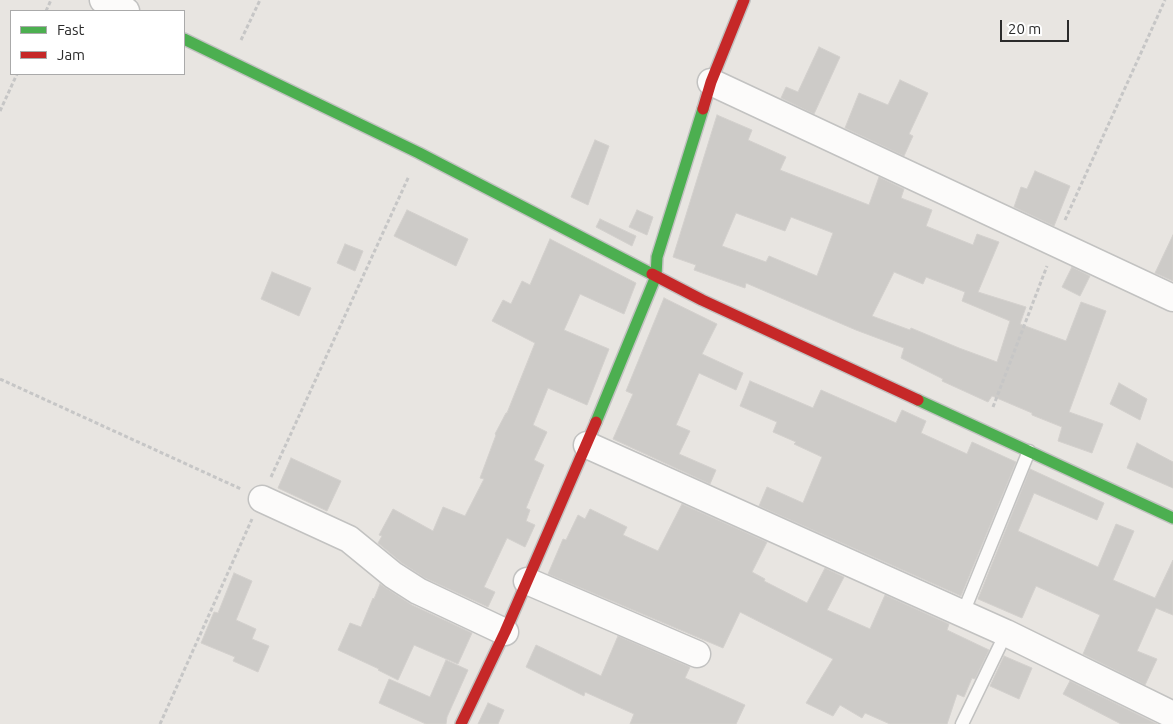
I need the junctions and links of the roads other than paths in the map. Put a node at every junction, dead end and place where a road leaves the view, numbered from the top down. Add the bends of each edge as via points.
1 (103, 0) edge
2 (744, 0) edge
3 (124, 10) edge
4 (185, 39) edge
5 (711, 82) junction
6 (656, 276) junction
7 (1173, 298) edge
8 (587, 445) junction
9 (1029, 451) junction
10 (262, 498) road end
11 (1173, 518) edge
12 (526, 581) junction
13 (963, 614) junction
14 (504, 632) junction
15 (1006, 633) junction
16 (697, 654) dead end
17 (1173, 715) edge
18 (461, 724) edge
19 (962, 724) edge

1 - 3 street
2 - 5 street
4 - 6 street via 420,153
5 - 6 street via 657,257
5 - 7 street
6 - 8 street
6 - 9 street
8 - 12 street
8 - 13 street
9 - 11 street
9 - 13 lane
10 - 14 street via 349,539 418,591
12 - 14 street
12 - 16 street
13 - 15 street
14 - 18 street
15 - 17 street
15 - 19 lane

